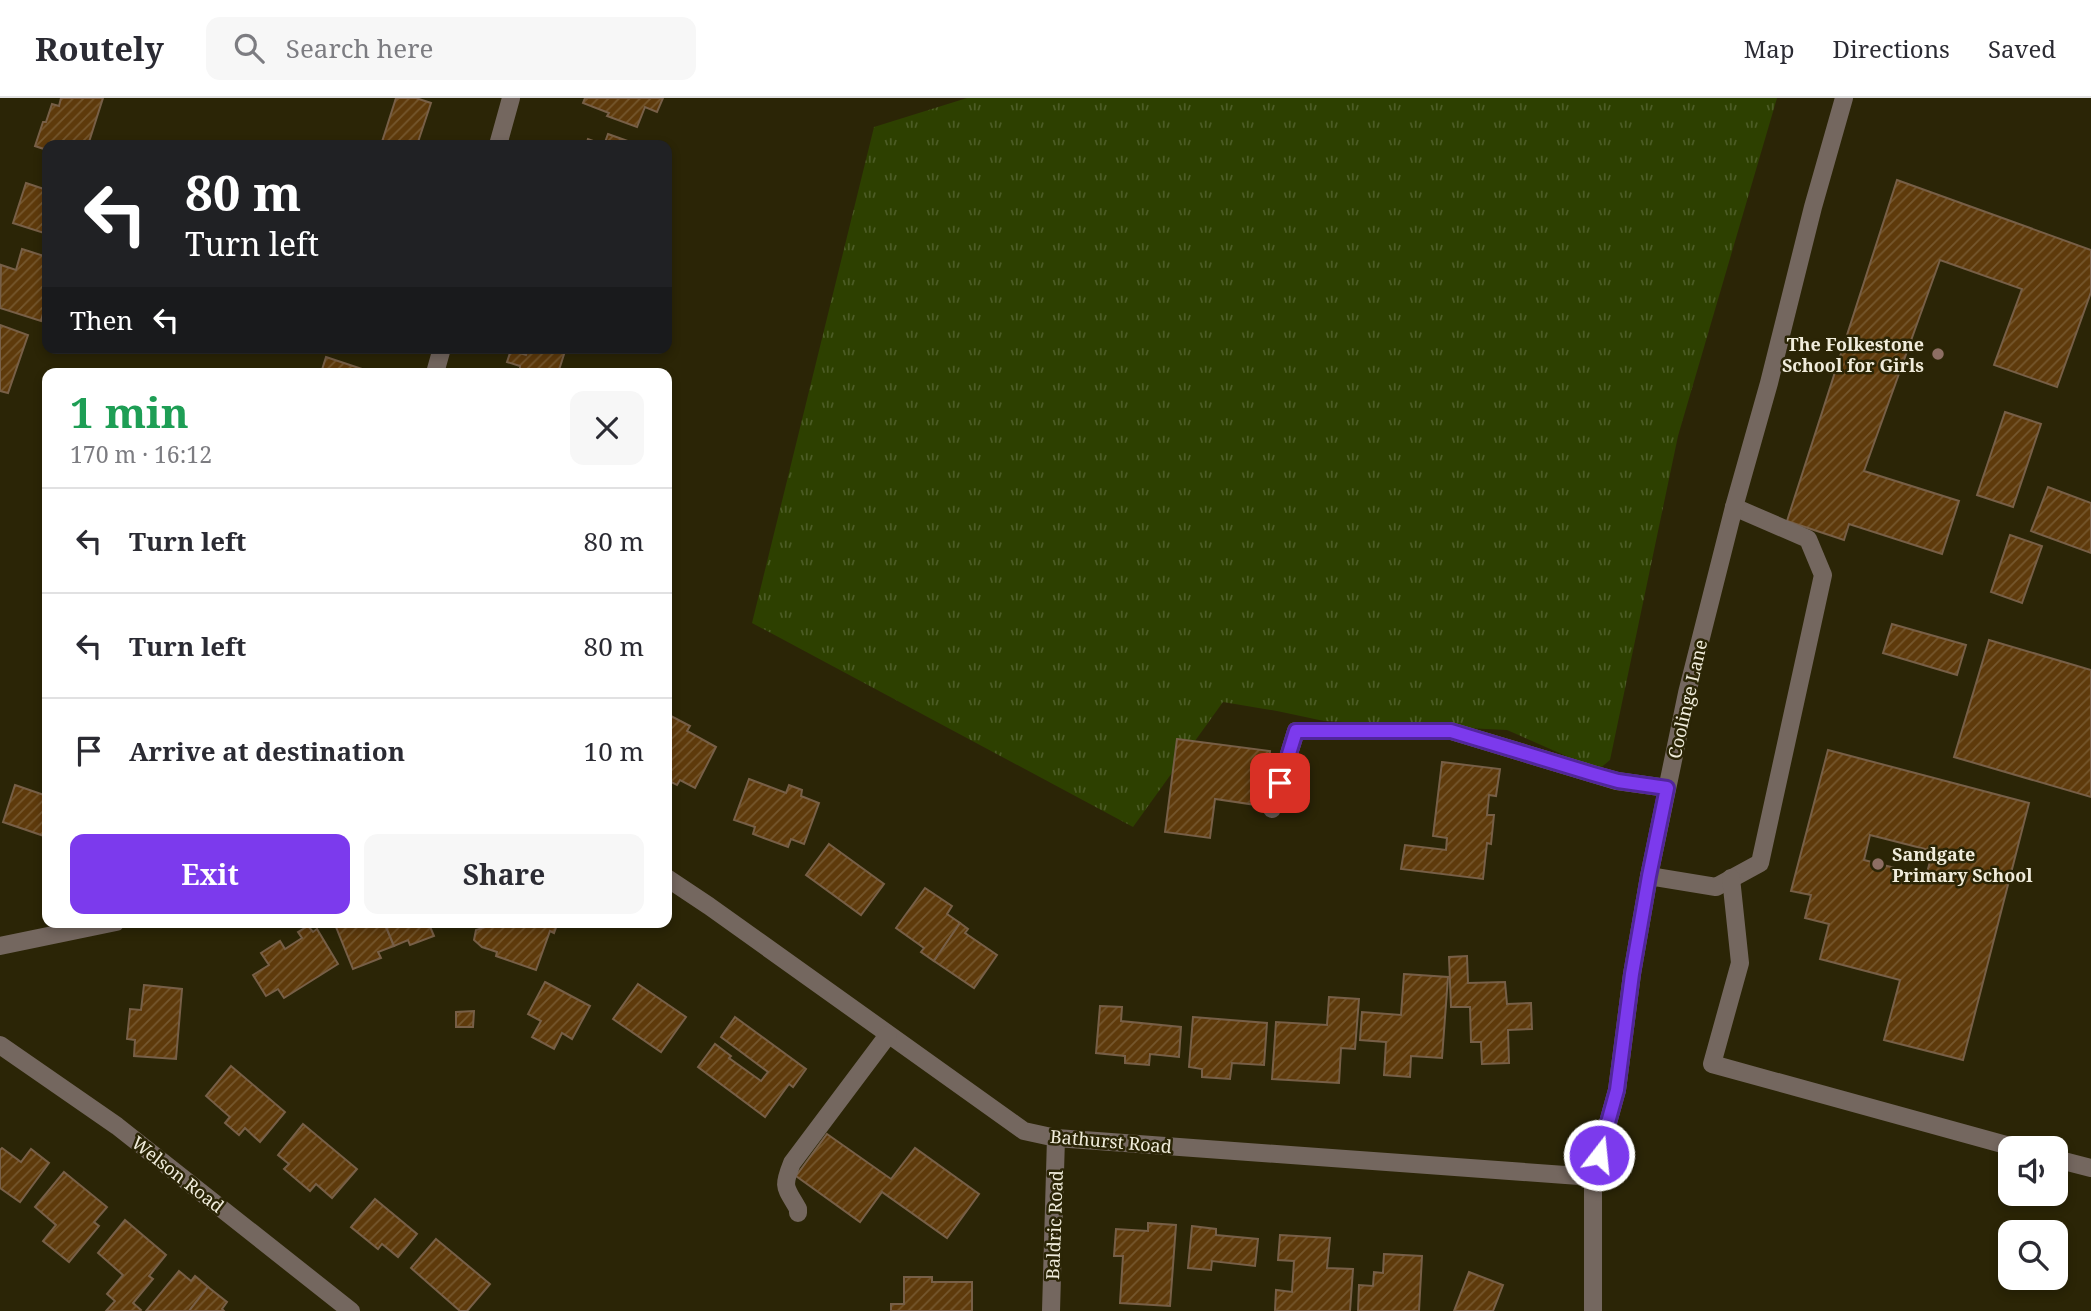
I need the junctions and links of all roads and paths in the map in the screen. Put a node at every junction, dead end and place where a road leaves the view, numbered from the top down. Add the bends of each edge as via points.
1 (511, 98) edge
2 (1844, 98) edge
3 (499, 140) edge
4 (1734, 508) junction
5 (1667, 788) junction
6 (1272, 808) dead end
7 (1649, 876) junction
8 (1731, 878) junction
9 (672, 881) edge
10 (87, 928) edge
11 (0, 946) edge
12 (888, 1035) junction
13 (0, 1045) edge
14 (1056, 1138) junction
15 (1998, 1143) edge
16 (2068, 1162) edge
17 (2091, 1168) edge
18 (1593, 1177) junction
19 (798, 1213) dead end
20 (351, 1311) edge
21 (1051, 1311) edge
22 (1593, 1311) edge

1 - 3 street
2 - 4 street, Coolinge Lane
4 - 5 street, Coolinge Lane
4 - 8 street via 1808,539 1823,575 1760,863
5 - 6 street via 1618,781 1451,731 1296,731
5 - 7 street, Coolinge Lane
7 - 8 street via 1716,887
7 - 18 street, Coolinge Lane via 1617,1090
8 - 15 street via 1740,963 1713,1064
9 - 12 street, Bathurst Road
10 - 11 street
12 - 14 street, Bathurst Road via 1024,1130
12 - 19 street via 792,1163 785,1186
13 - 20 street, Welson Road via 117,1126
14 - 18 street, Bathurst Road
14 - 21 street, Baldric Road
16 - 17 street
18 - 22 street, Coolinge Lane

